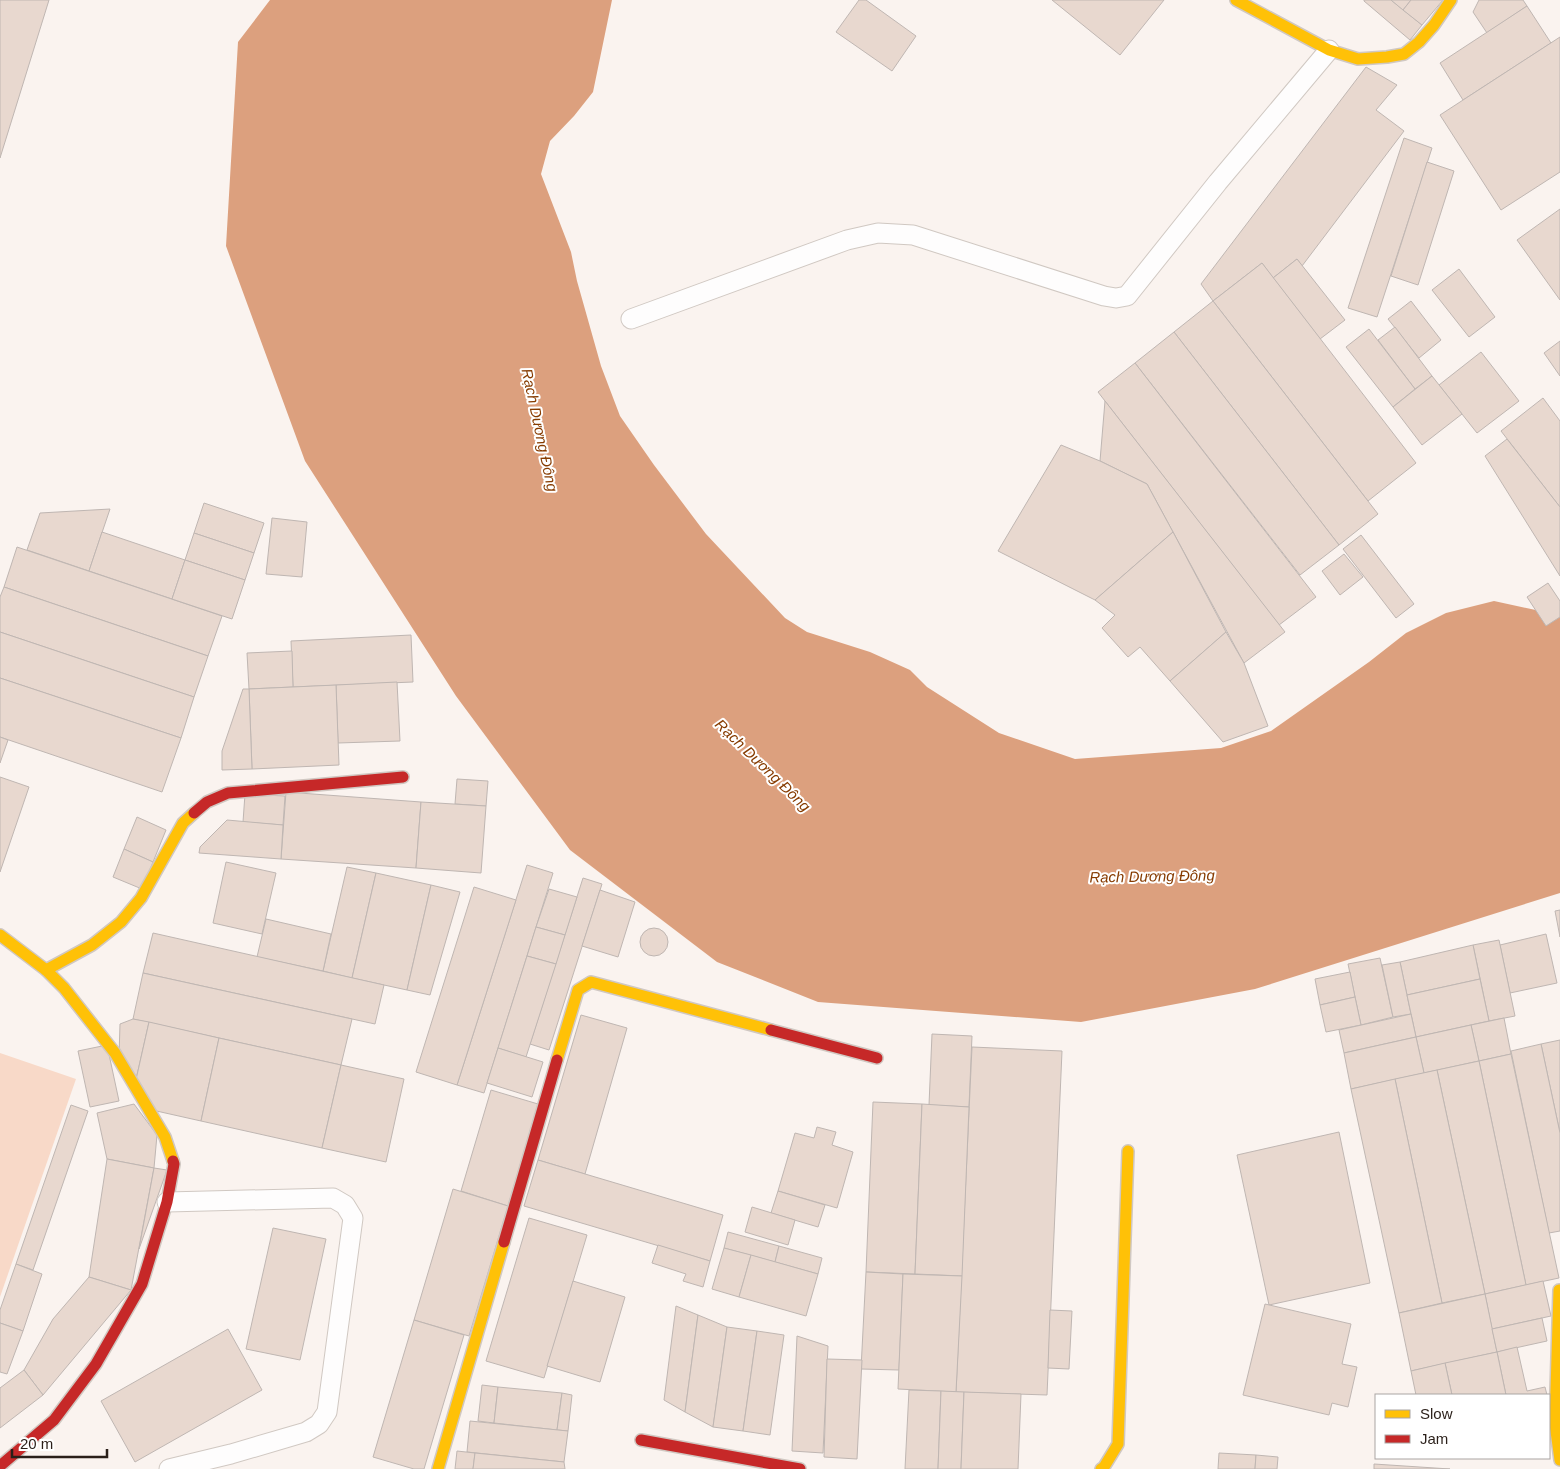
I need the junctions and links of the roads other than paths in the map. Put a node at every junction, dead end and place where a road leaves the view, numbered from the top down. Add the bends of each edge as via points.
1 (1236, 0) edge
2 (1451, 0) edge
3 (1329, 50) junction
4 (632, 319) dead end
5 (403, 777) dead end
6 (0, 935) edge
7 (46, 970) junction
8 (877, 1058) dead end
9 (1128, 1151) dead end
10 (167, 1202) junction
11 (1559, 1290) dead end
12 (641, 1440) dead end
13 (1560, 1460) edge
14 (0, 1467) edge
15 (12, 1469) edge
16 (169, 1469) edge
17 (438, 1469) edge
18 (800, 1469) edge
19 (1101, 1469) edge

1 - 3 street
2 - 3 street via 1434,25 1404,54 1358,59
3 - 4 lane via 1127,296 1104,296 913,235 878,233 847,240
5 - 7 street via 228,793 207,802 183,823 142,898 121,922 92,945
6 - 7 street
7 - 10 street via 115,1053 165,1137 174,1164
8 - 17 street via 611,986 591,982 578,990
9 - 19 street via 1118,1444
10 - 14 street via 142,1284 96,1364 54,1420
10 - 16 lane via 333,1198 345,1205 353,1218 326,1412 319,1424 306,1432
11 - 13 street via 1556,1424
12 - 18 street
14 - 15 lane

